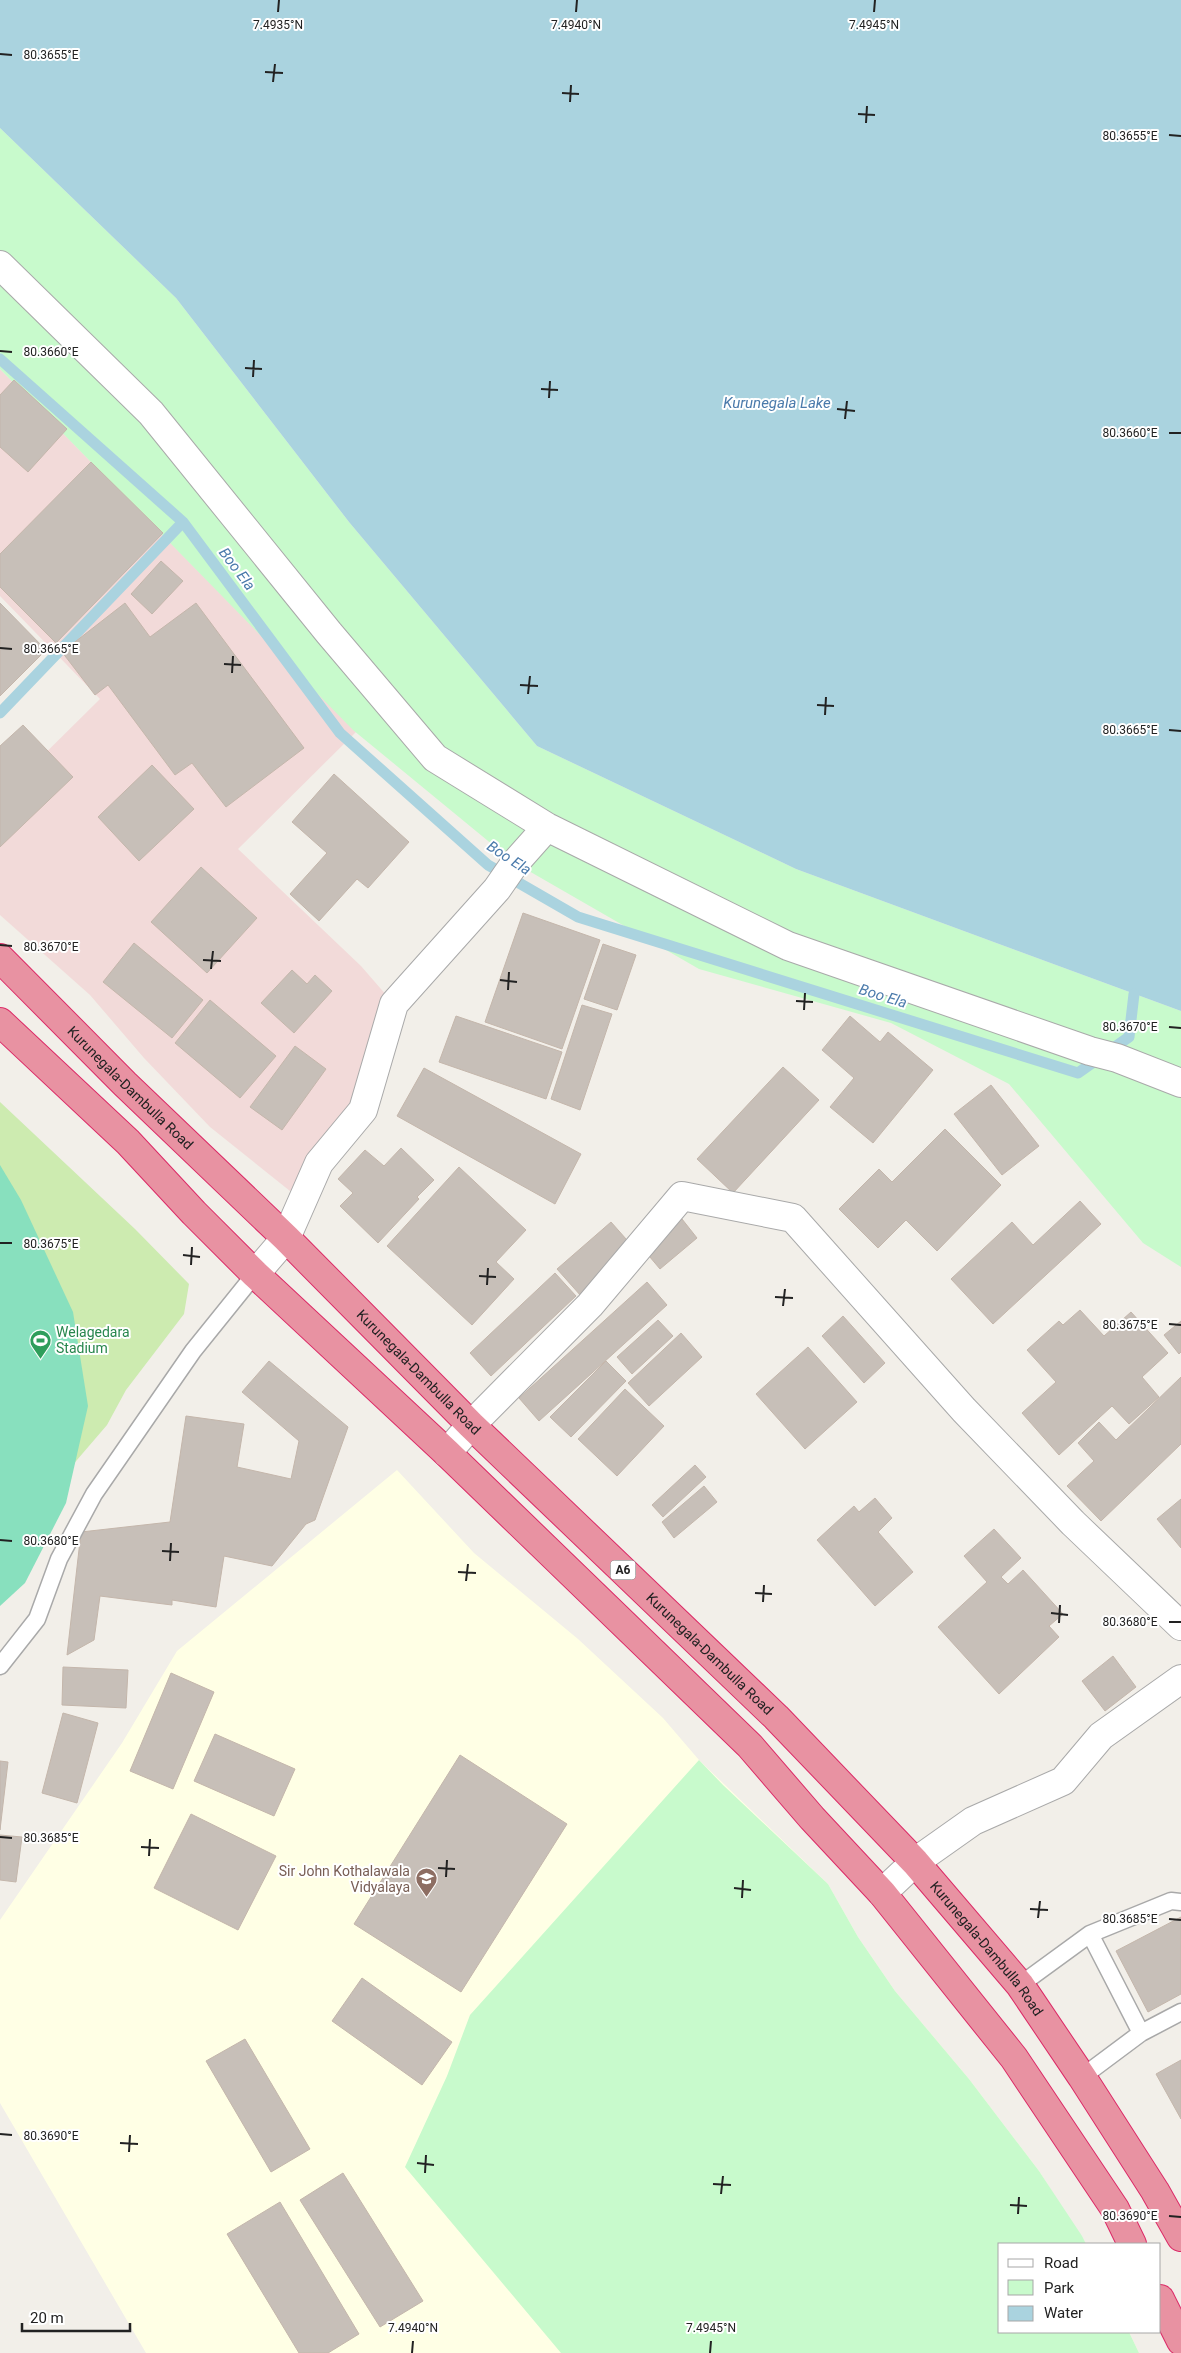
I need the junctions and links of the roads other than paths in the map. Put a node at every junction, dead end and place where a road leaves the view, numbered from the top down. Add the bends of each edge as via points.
1 (0, 265) edge
2 (547, 827) junction
3 (0, 958) edge
4 (0, 1022) edge
5 (1181, 1083) edge
6 (286, 1238) junction
7 (256, 1274) junction
8 (471, 1425) junction
9 (447, 1453) junction
10 (1181, 1626) edge
11 (0, 1666) edge
12 (1181, 1679) edge
13 (915, 1862) junction
14 (882, 1893) junction
15 (1181, 1902) edge
16 (1090, 1934) junction
17 (1020, 1984) junction
18 (1181, 2012) edge
19 (1141, 2033) junction
20 (1082, 2077) junction
21 (1181, 2237) edge
22 (1131, 2243) edge
23 (1161, 2301) edge
24 (1181, 2341) edge

1 - 2 street via 151,413 435,758
2 - 5 street via 788,946 1117,1058
2 - 6 street via 497,889 394,1004 363,1110 319,1163
3 - 6 highway, Kurunegala-Dambulla Road / A6 via 125,1084
4 - 7 highway via 128,1142
6 - 7 street
6 - 8 highway, Kurunegala-Dambulla Road / A6
7 - 9 highway
7 - 11 lane via 193,1351 94,1494 59,1559 37,1618
8 - 9 street
8 - 10 street via 590,1305 682,1196 793,1218 964,1410 1073,1523
8 - 13 highway, Kurunegala-Dambulla Road / A6 via 776,1716
9 - 14 highway via 750,1746
12 - 13 street via 1101,1736 1064,1781 973,1821
13 - 14 street
13 - 17 highway, Kurunegala-Dambulla Road / A6
14 - 22 highway via 1014,2058 1114,2209
15 - 16 lane via 1171,1901
16 - 17 lane
16 - 19 lane
17 - 20 highway, Kurunegala-Dambulla Road / A6
18 - 19 lane
19 - 20 lane
20 - 21 highway, Kurunegala-Dambulla Road / A6
23 - 24 highway

